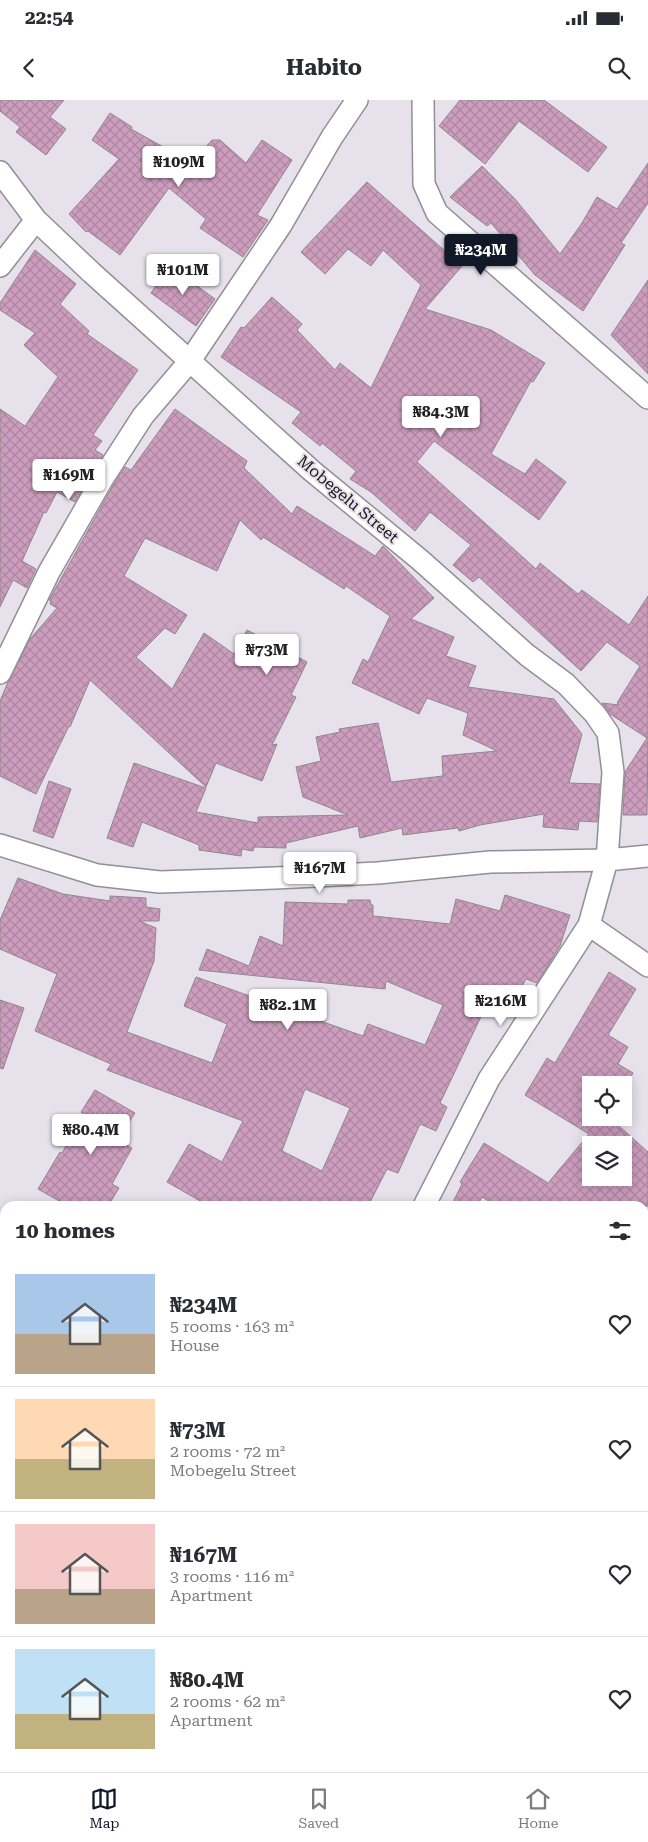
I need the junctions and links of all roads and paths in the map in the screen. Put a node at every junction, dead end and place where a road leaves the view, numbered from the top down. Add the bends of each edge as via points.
1 (357, 100) edge
2 (423, 100) edge
3 (0, 172) edge
4 (36, 220) junction
5 (0, 266) edge
6 (189, 362) junction
7 (648, 398) edge
8 (0, 672) edge
9 (0, 845) edge
10 (648, 856) edge
11 (607, 860) junction
12 (589, 925) junction
13 (648, 966) edge
14 (427, 1201) edge

1 - 6 street via 281,225
2 - 7 street via 424,184 437,213
3 - 4 street, Mobegelu Street
4 - 5 street
4 - 6 street, Mobegelu Street
6 - 8 street via 143,416 103,478 49,572
6 - 11 street, Mobegelu Street via 526,655 566,684 595,714 608,733 613,772
9 - 11 street via 97,875 160,882 378,873 490,862
10 - 11 street
11 - 12 street, Mobegelu Street
12 - 13 street
12 - 14 street, Mobegelu Street via 489,1079

